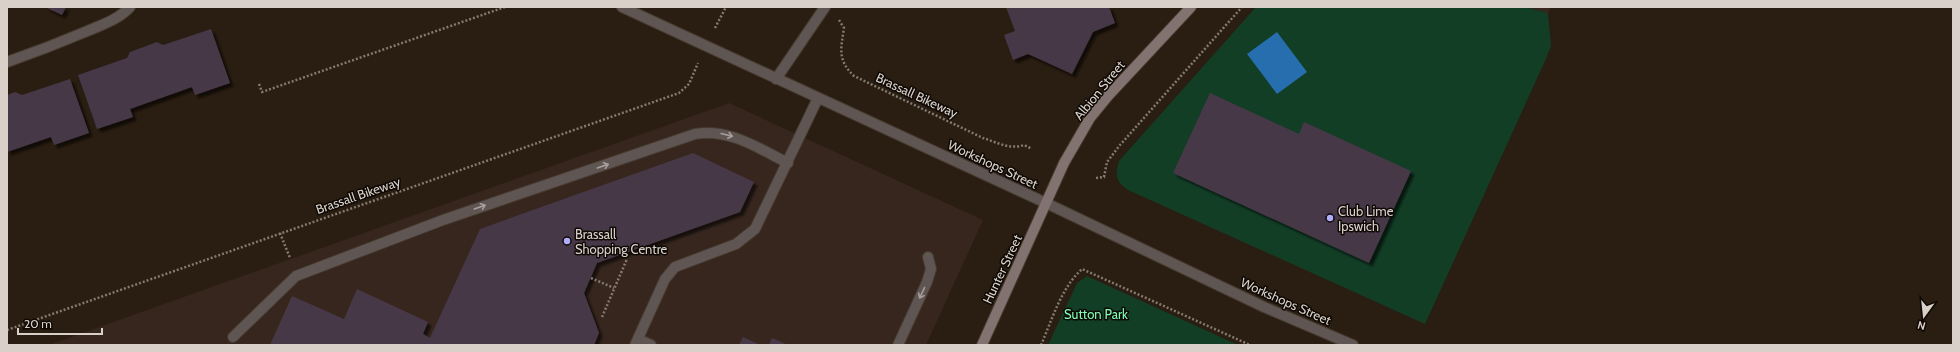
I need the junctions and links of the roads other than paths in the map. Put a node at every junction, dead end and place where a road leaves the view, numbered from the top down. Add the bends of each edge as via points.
1 (130, 7) edge
2 (622, 7) edge
3 (826, 7) edge
4 (1191, 7) edge
5 (7, 62) edge
6 (776, 79) junction
7 (818, 98) junction
8 (788, 162) junction
9 (1046, 203) junction
10 (928, 257) dead end
11 (233, 337) dead end
12 (636, 342) edge
13 (651, 345) edge
14 (898, 345) edge
15 (982, 345) edge
16 (1353, 345) edge

1 - 5 street via 109,21
2 - 6 street, Workshops Street
3 - 6 street
4 - 9 main road, Albion Street via 1090,118 1064,163
6 - 7 street, Workshops Street
7 - 8 street
7 - 9 street, Workshops Street
11 -> 8 street via 296,276 443,220 700,133 726,134
8 - 12 street via 755,229 736,244 681,264 669,273
9 - 15 main road, Hunter Street
9 - 16 street, Workshops Street via 1264,307
10 -> 14 street via 931,269 927,282
12 - 13 street

